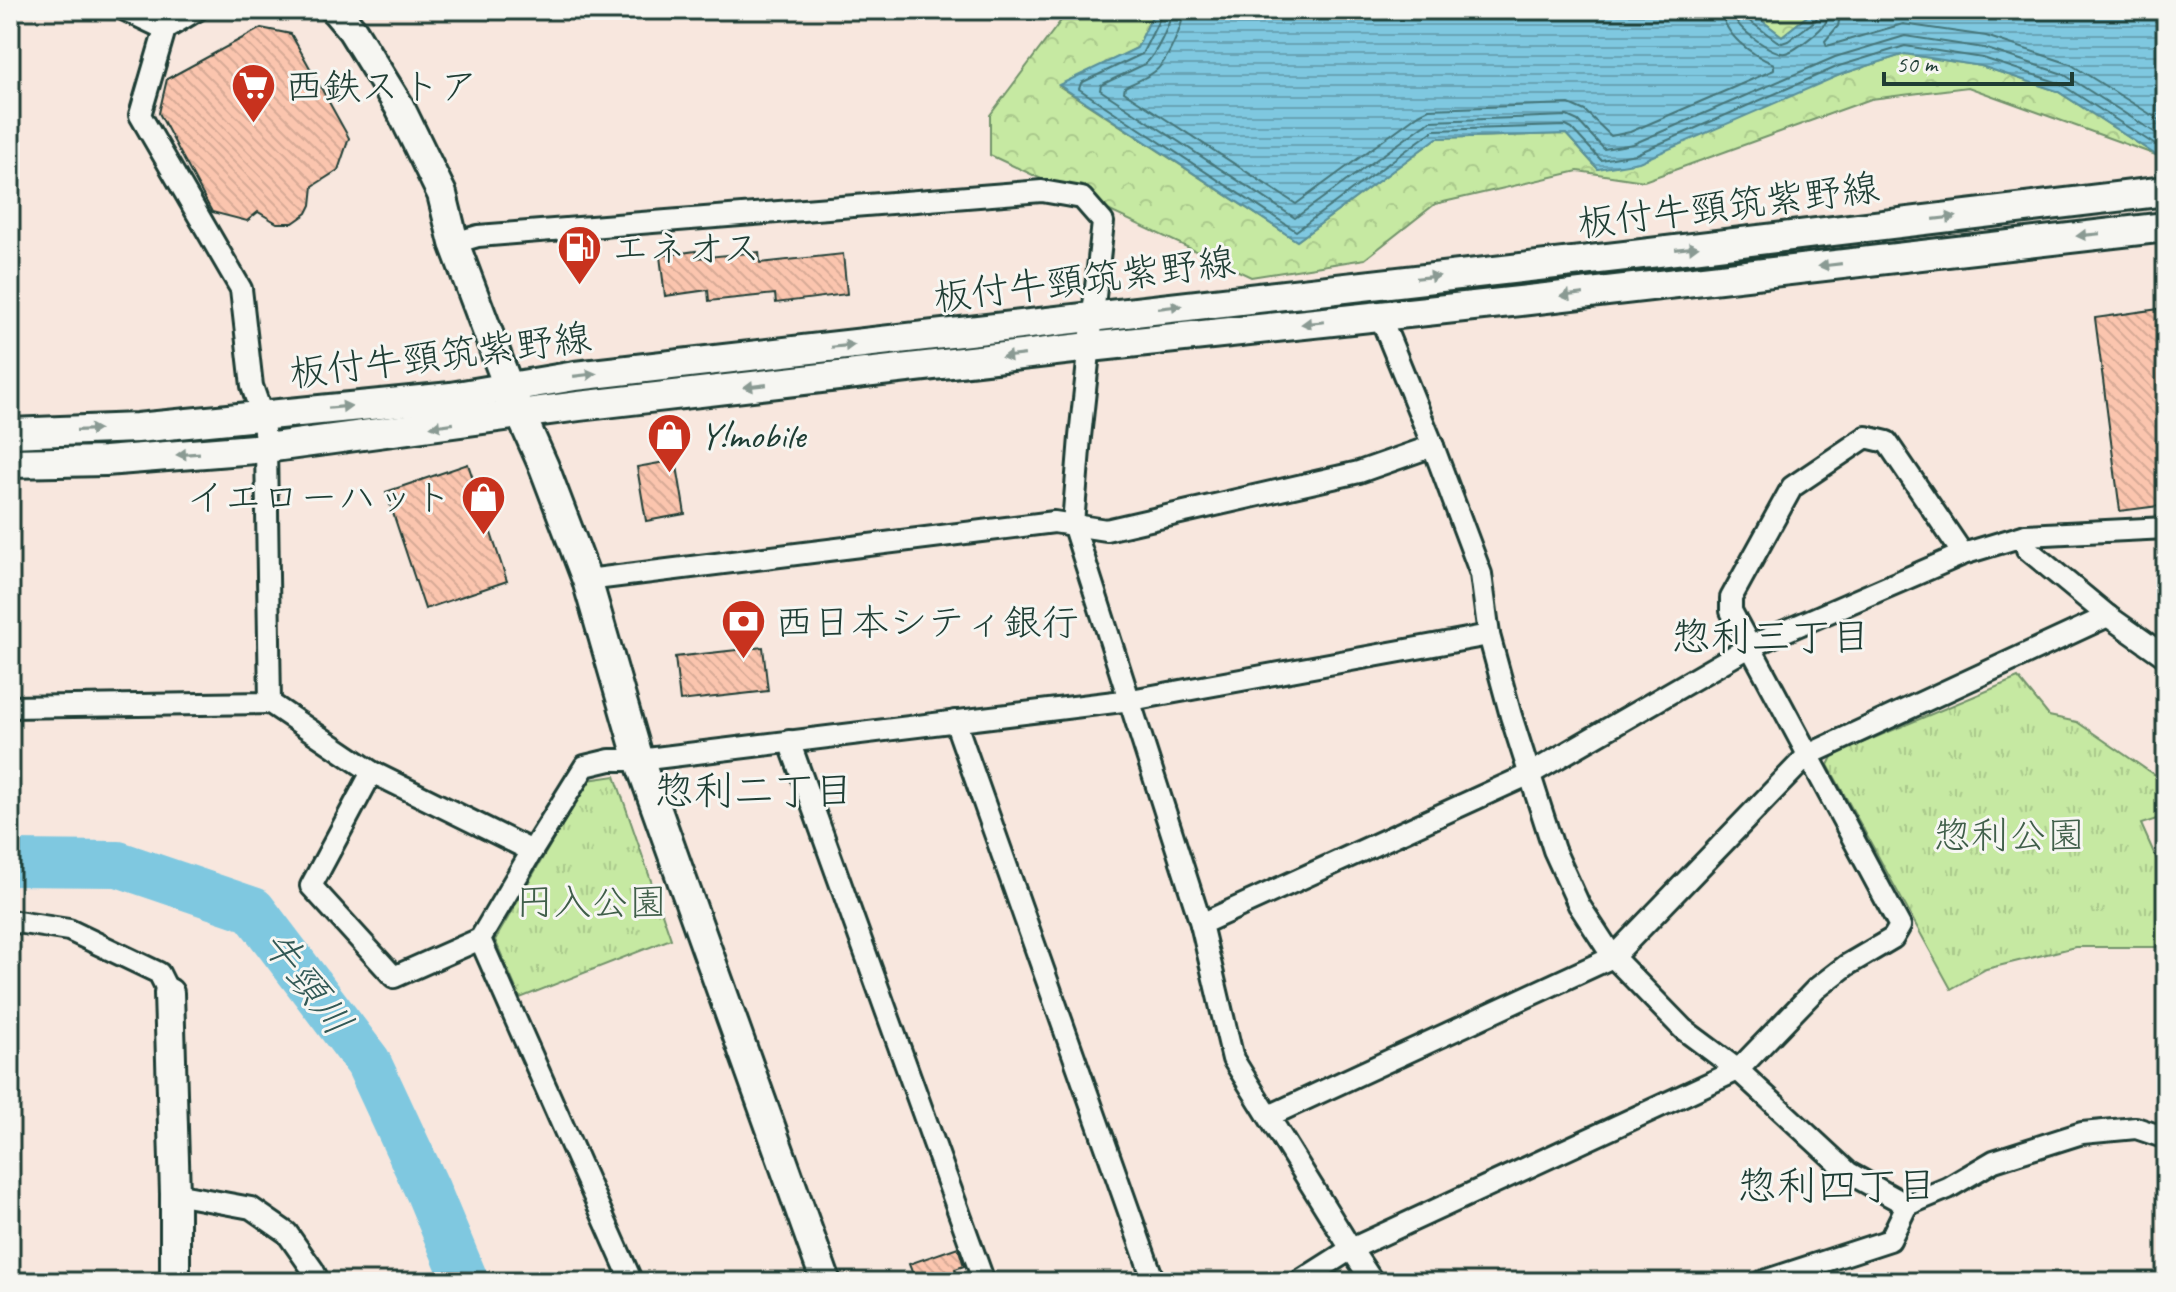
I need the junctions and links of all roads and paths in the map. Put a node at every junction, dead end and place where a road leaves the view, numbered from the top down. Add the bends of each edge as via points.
1 (125, 10) edge
2 (197, 10) edge
3 (335, 10) edge
4 (165, 29) junction
5 (2166, 191) edge
6 (2166, 227) edge
7 (454, 243) junction
8 (1093, 316) junction
9 (1380, 316) junction
10 (1090, 347) junction
11 (508, 386) junction
12 (519, 413) junction
13 (262, 415) junction
14 (10, 433) edge
15 (1433, 446) junction
16 (266, 448) junction
17 (10, 463) edge
18 (1073, 524) junction
19 (2166, 528) edge
20 (2026, 535) junction
21 (1963, 554) junction
22 (587, 580) junction
23 (2108, 616) junction
24 (1489, 635) junction
25 (1751, 646) junction
26 (2166, 657) edge
27 (1131, 700) junction
28 (270, 703) junction
29 (10, 707) edge
30 (955, 721) junction
31 (789, 741) junction
32 (1808, 755) junction
33 (639, 760) junction
34 (372, 772) junction
35 (1530, 774) junction
36 (532, 851) junction
37 (10, 921) edge
38 (1201, 924) junction
39 (480, 939) junction
40 (1613, 957) junction
41 (169, 993) joint
42 (1738, 1070) junction
43 (1269, 1116) junction
44 (2166, 1138) edge
45 (175, 1194) junction
46 (1907, 1205) junction
47 (1351, 1249) junction
48 (1790, 1278) edge
49 (175, 1282) edge
50 (319, 1282) edge
51 (632, 1282) edge
52 (826, 1282) edge
53 (984, 1282) edge
54 (1154, 1282) edge
55 (1299, 1282) edge
56 (1373, 1282) edge
57 (1761, 1282) edge

1 - 4 street
2 - 4 street
3 - 7 main road via 399,106 442,194
4 - 13 street via 140,115 241,289 252,386
8 -> 5 main road, 板付牛頸筑紫野線
6 -> 9 main road, 板付牛頸筑紫野線
7 - 8 street via 478,236 1042,191 1082,198 1103,222
7 - 11 main road
8 - 10 street
11 -> 8 main road, 板付牛頸筑紫野線
9 -> 10 main road, 板付牛頸筑紫野線
9 - 15 street
10 -> 12 main road, 板付牛頸筑紫野線
10 - 18 street
11 - 12 main road
13 -> 11 main road, 板付牛頸筑紫野線 via 451,397
12 -> 16 main road, 板付牛頸筑紫野線
12 - 22 main road
14 -> 13 main road, 板付牛頸筑紫野線 via 137,428
13 - 16 street
15 - 18 street via 1359,472 1106,530
15 - 24 street via 1481,574
16 -> 17 main road, 板付牛頸筑紫野線
16 - 28 street
18 - 22 street via 1054,522
18 - 27 street
19 - 20 street
20 - 21 street
20 - 23 street via 2027,549
21 - 25 street
21 - 25 street via 1887,442 1866,437 1792,487 1731,598 1731,611
22 - 33 main road
23 - 26 street
23 - 32 street
24 - 27 street
24 - 35 street
25 - 32 street
25 - 35 street
27 - 30 street
27 - 38 street
28 - 29 street
28 - 34 street
30 - 31 street
30 - 54 street
31 - 33 street
31 - 53 street
32 - 40 street
32 - 42 street via 1900,926 1893,938 1816,989
33 - 36 street via 585,766
33 - 52 main road
34 - 36 street
34 - 39 street via 311,886 394,977
35 - 38 street
35 - 40 street via 1554,850 1579,905
36 - 39 street
37 - 41 street via 69,930 159,973
38 - 43 street via 1233,1059
39 - 51 street
40 - 42 street via 1683,1029
40 - 43 street
41 - 45 main road
42 - 46 street via 1849,1173
42 - 47 street
43 - 47 street
44 - 46 street via 2136,1128 2082,1133 1994,1161
45 - 49 main road
45 - 50 street via 251,1208 287,1233
46 - 48 street via 1890,1240
47 - 55 street
47 - 56 street
48 - 57 street

